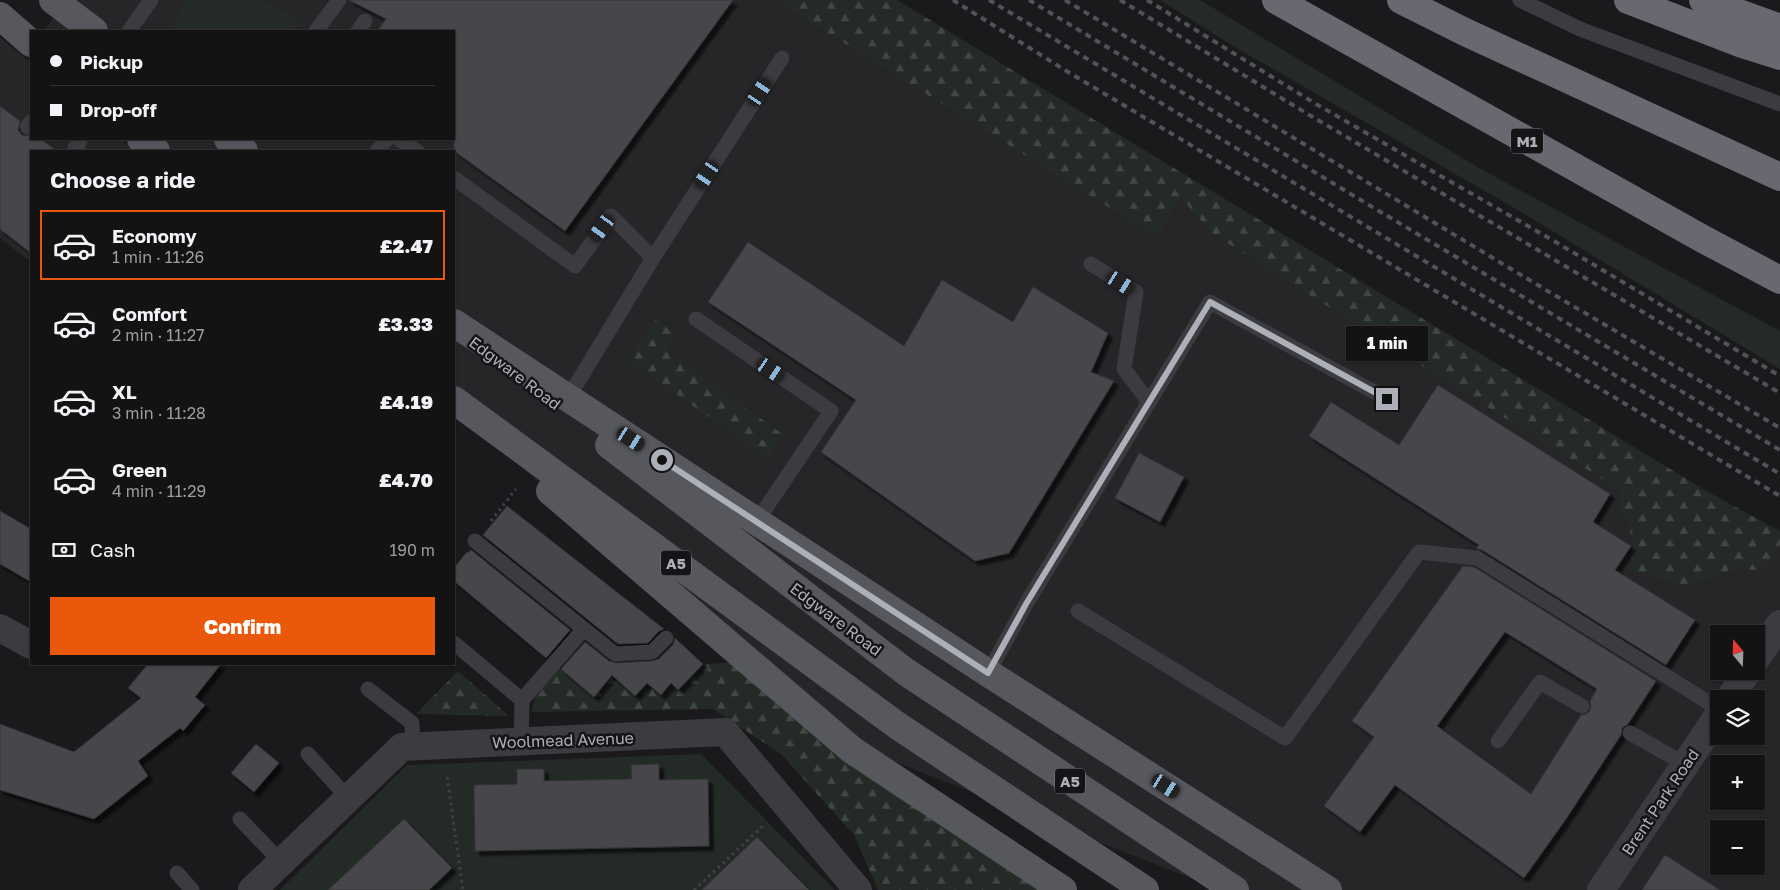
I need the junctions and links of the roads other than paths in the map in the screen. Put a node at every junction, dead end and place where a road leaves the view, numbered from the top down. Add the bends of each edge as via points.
1 (53, 0) edge
2 (151, 0) edge
3 (339, 0) edge
4 (1276, 0) edge
5 (1401, 0) edge
6 (1520, 0) edge
7 (1628, 0) edge
8 (1702, 0) edge
9 (0, 16) edge
10 (1780, 28) edge
11 (93, 30) edge
12 (130, 30) edge
13 (317, 30) edge
14 (30, 43) edge
15 (1780, 56) edge
16 (782, 58) dead end
17 (1780, 104) edge
18 (80, 140) edge
19 (142, 140) edge
20 (229, 140) edge
21 (386, 140) edge
22 (400, 140) edge
23 (78, 150) edge
24 (155, 150) edge
25 (243, 150) edge
26 (378, 150) edge
27 (416, 150) edge
28 (1773, 172) edge
29 (455, 179) edge
30 (653, 258) junction
31 (1091, 264) dead end
32 (1780, 280) edge
33 (696, 320) dead end
34 (455, 325) edge
35 (455, 325) edge
36 (568, 398) junction
37 (1387, 399) dead end
38 (455, 401) edge
39 (1149, 402) junction
40 (455, 409) edge
41 (757, 521) junction
42 (475, 541) road end
43 (1078, 611) dead end
44 (1780, 624) edge
45 (0, 628) edge
46 (583, 630) junction
47 (666, 638) dead end
48 (30, 644) edge
49 (455, 644) edge
50 (1765, 646) edge
51 (988, 673) junction
52 (368, 689) dead end
53 (522, 700) junction
54 (1710, 702) edge
55 (1582, 706) dead end
56 (1710, 727) edge
57 (1630, 733) dead end
58 (1498, 741) dead end
59 (520, 742) junction
60 (413, 746) junction
61 (308, 754) dead end
62 (1685, 764) junction
63 (348, 798) junction
64 (240, 819) dead end
65 (281, 862) junction
66 (177, 873) dead end
67 (192, 890) edge
68 (252, 890) edge
69 (858, 890) edge
70 (1063, 890) edge
71 (1145, 890) edge
72 (1235, 890) edge
73 (1328, 890) edge
74 (1601, 890) edge

1 - 11 main road
2 - 12 lane
3 - 13 lane
4 - 32 highway, M1
5 - 28 highway
6 - 17 lane via 1580,29
7 - 15 highway
8 - 10 highway
9 - 14 main road
16 - 30 lane
18 - 23 lane via 75,148
19 - 24 main road
20 - 25 main road
21 - 26 lane
22 - 27 lane
29 - 30 lane via 575,266 611,216
30 - 36 lane
31 - 39 lane via 1136,292 1124,369
33 - 41 lane via 832,411
34 - 36 main road
35 - 72 main road, Edgware Road / A5 via 906,672
36 - 41 main road
37 - 39 lane via 1210,302
38 - 71 main road, A5 via 898,726
39 - 51 lane via 1026,604
40 - 70 main road via 852,750
41 - 51 main road
42 - 46 lane
43 - 54 lane via 1285,738 1419,552 1477,558
44 - 50 street
45 - 48 street
46 - 47 lane via 615,654 652,652
46 - 53 lane
49 - 53 lane
51 - 73 main road
52 - 60 lane via 412,723
53 - 59 lane
55 - 58 lane via 1540,682
56 - 62 street, Brent Park Road
57 - 62 lane
59 - 60 street, Woolmead Avenue
59 - 69 street, Woolmead Avenue via 726,732
60 - 63 street, Woolmead Avenue via 402,747
61 - 63 lane
62 - 74 street, Brent Park Road
63 - 65 street, Woolmead Avenue
64 - 65 lane
65 - 68 street, Woolmead Avenue
66 - 67 lane

